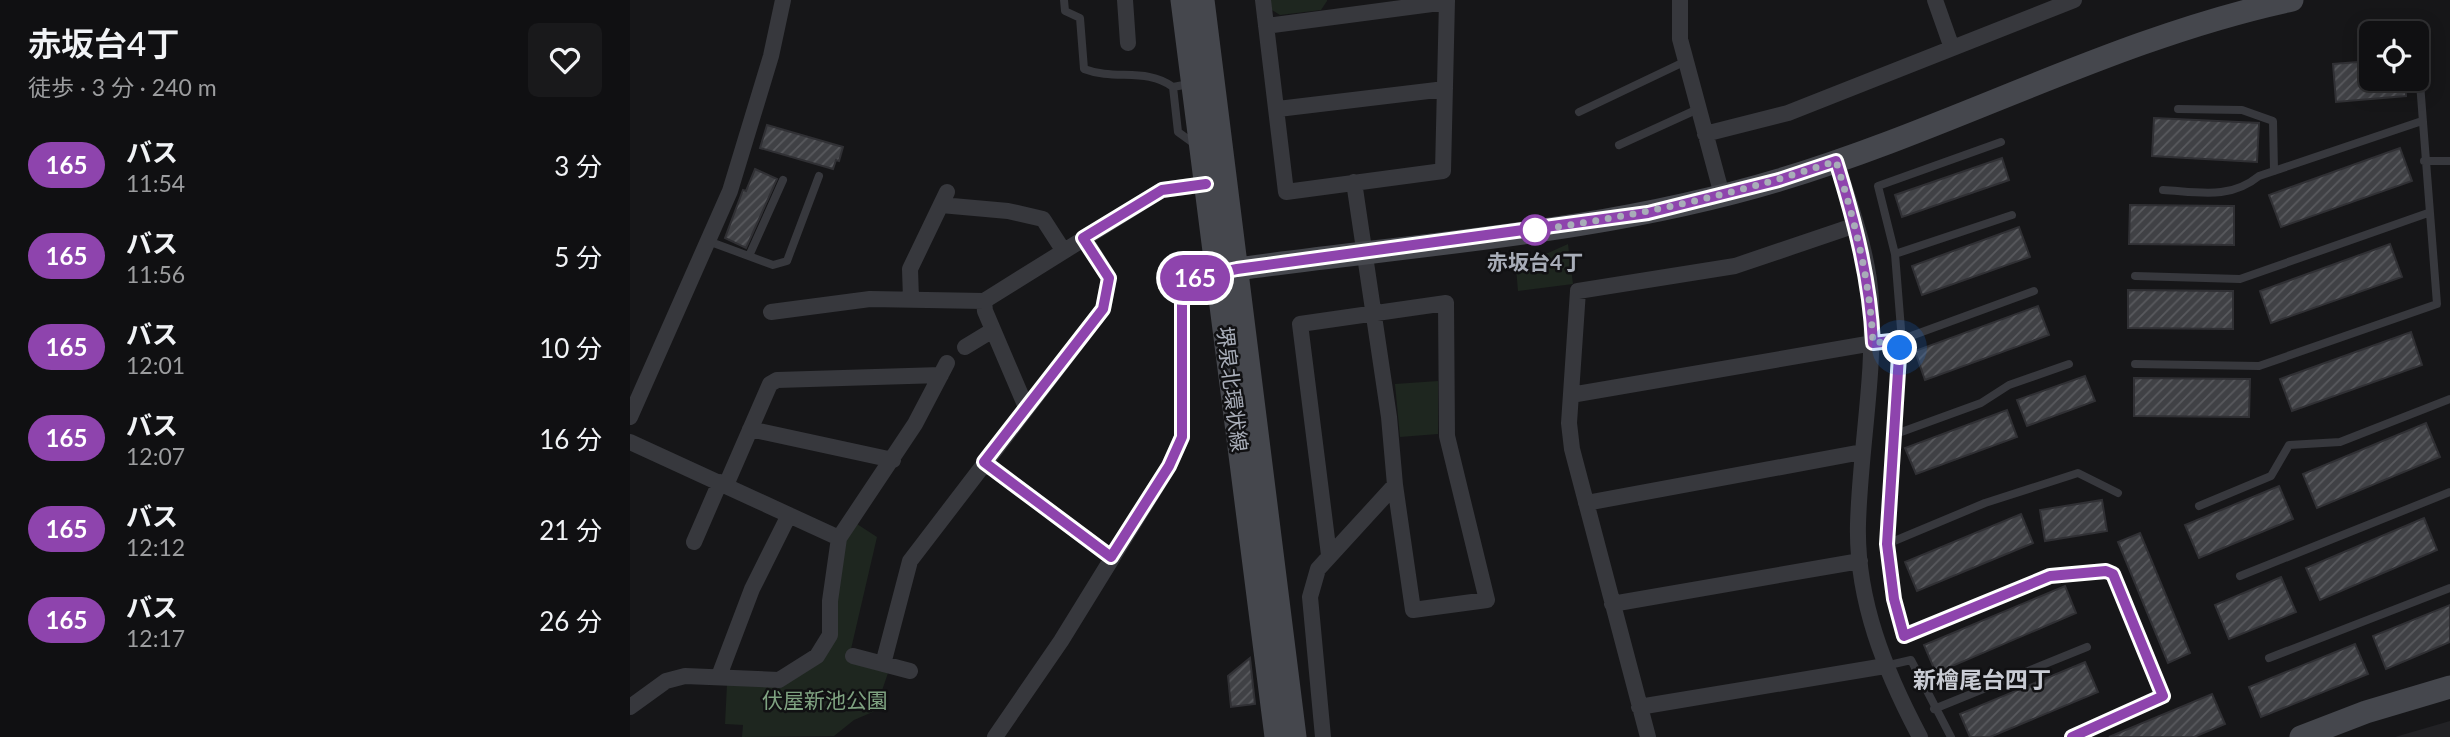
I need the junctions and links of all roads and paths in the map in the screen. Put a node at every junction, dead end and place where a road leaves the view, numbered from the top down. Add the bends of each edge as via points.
1 (783, 0) edge
2 (1064, 0) edge
3 (1125, 0) edge
4 (1182, 0) edge
5 (1203, 0) edge
6 (1263, 0) edge
7 (1680, 0) edge
8 (1935, 0) edge
9 (2074, 0) edge
10 (2292, 0) edge
11 (1447, 1) edge
12 (1409, 4) edge
13 (2036, 7) edge
14 (1335, 8) edge
15 (1266, 26) junction
16 (1128, 43) dead end
17 (1952, 48) junction
18 (1686, 61) junction
19 (1184, 85) junction
20 (1445, 89) junction
21 (2420, 91) edge
22 (1279, 109) junction
23 (1698, 109) junction
24 (2178, 109) dead end
25 (1579, 112) dead end
26 (2422, 121) junction
27 (1706, 134) junction
28 (2001, 142) dead end
29 (1619, 145) dead end
30 (1836, 161) junction
31 (2424, 161) junction
32 (2450, 161) edge
33 (2274, 171) junction
34 (819, 176) dead end
35 (783, 180) dead end
36 (1354, 182) junction
37 (1206, 184) junction
38 (2163, 190) dead end
39 (1722, 195) junction
40 (2428, 213) junction
41 (2012, 215) dead end
42 (1856, 225) junction
43 (1083, 238) junction
44 (708, 241) junction
45 (1063, 250) junction
46 (1364, 253) junction
47 (1895, 254) junction
48 (749, 256) junction
49 (1227, 271) junction
50 (2136, 276) dead end
51 (2034, 291) dead end
52 (911, 299) junction
53 (984, 301) junction
54 (771, 312) dead end
55 (1374, 313) junction
56 (993, 330) junction
57 (1900, 340) junction
58 (1873, 343) junction
59 (965, 347) dead end
60 (2069, 364) dead end
61 (2135, 364) dead end
62 (1571, 395) junction
63 (2450, 399) edge
64 (1026, 407) junction
65 (630, 417) edge
66 (750, 429) junction
67 (1893, 435) junction
68 (630, 442) edge
69 (1862, 452) junction
70 (893, 460) junction
71 (984, 462) junction
72 (723, 483) junction
73 (1395, 485) junction
74 (2450, 492) edge
75 (2118, 493) dead end
76 (1586, 503) junction
77 (2199, 506) dead end
78 (789, 515) junction
79 (839, 538) junction
80 (694, 541) dead end
81 (1887, 544) junction
82 (1329, 555) junction
83 (1111, 557) junction
84 (1860, 561) junction
85 (2241, 576) dead end
86 (2450, 588) edge
87 (1612, 604) junction
88 (2087, 647) dead end
89 (853, 656) dead end
90 (2269, 658) dead end
91 (883, 664) junction
92 (1885, 666) junction
93 (910, 671) dead end
94 (719, 676) junction
95 (2450, 687) edge
96 (630, 707) edge
97 (1639, 707) junction
98 (1934, 709) junction
99 (995, 737) edge
100 (1276, 737) edge
101 (1295, 737) edge
102 (1324, 737) edge
103 (1647, 737) edge
104 (1920, 737) edge
105 (1951, 737) edge
106 (2072, 737) edge
107 (2301, 737) edge

1 - 44 street via 730,191
2 - 19 lane via 1065,11 1080,18 1084,69 1097,74 1159,77
3 - 16 street
4 - 19 main road, 堺泉北環状線
5 - 49 main road, 堺泉北環状線
6 - 15 street
7 - 18 street via 1680,39
8 - 17 street
9 - 13 street
10 - 30 main road via 2168,33
11 - 12 street
11 - 20 street
12 - 14 street
13 - 17 street
14 - 15 street
15 - 22 street
17 - 27 street via 1788,113
18 - 23 street
18 - 25 lane
19 - 37 main road, 堺泉北環状線 via 1202,149
20 - 22 street
20 - 36 street via 1443,171
21 - 26 lane
22 - 36 street via 1286,192
23 - 27 street
23 - 29 lane
24 - 33 lane via 2242,110 2273,121
26 - 31 lane
26 - 33 lane
27 - 39 street
28 - 47 lane via 1878,186
30 - 39 main road
30 - 42 street
31 - 32 lane
31 - 40 lane
33 - 38 lane via 2223,194
34 - 48 lane via 787,261 774,265
35 - 48 lane
36 - 46 street
37 - 43 street via 1162,190
37 - 49 main road, 堺泉北環状線
39 - 46 main road via 1648,213
40 - 50 lane via 2241,279
40 - 61 lane via 2437,304 2259,366
41 - 47 lane
42 - 58 street via 1871,296
42 - 62 street via 1735,266 1578,291
43 - 45 street
43 - 64 street via 1109,278 1103,309
44 - 48 lane
44 - 65 street
45 - 52 street via 1044,219 944,198 910,269
45 - 53 street
46 - 49 main road
46 - 55 street
47 - 57 lane
49 - 83 street via 1193,278 1182,291 1182,437 1169,466
49 - 100 main road, 堺泉北環状線
49 - 101 main road, 堺泉北環状線
51 - 57 lane
52 - 53 street
52 - 54 street via 870,299 825,312
53 - 56 street
55 - 73 street
55 - 73 street via 1446,303 1447,436 1487,600 1413,610
55 - 82 street via 1300,324
56 - 59 street
56 - 64 street
57 - 58 lane
57 - 67 lane
58 - 62 street
58 - 69 street
60 - 67 lane
62 - 76 street via 1572,449
63 - 77 lane via 2340,442 2289,445 2271,476
64 - 71 street
66 - 70 street
66 - 70 street via 770,384 785,377 944,369
66 - 72 street
67 - 81 lane
68 - 72 street
69 - 76 street
69 - 84 street
70 - 79 street
71 - 83 street
71 - 91 street via 904,555
72 - 78 street
72 - 80 street
73 - 82 street
74 - 85 lane
75 - 81 lane via 2078,473 1985,503
76 - 87 street
78 - 79 street
78 - 94 street via 752,589
79 - 94 street via 830,635 817,656 779,680
81 - 106 lane via 1904,636 2050,576 2113,574 2163,696
82 - 102 street via 1318,569 1310,597
83 - 99 street
84 - 87 street
84 - 92 street via 1871,623
86 - 90 lane
87 - 97 street
88 - 98 lane
89 - 91 street
91 - 93 street
92 - 97 street
92 - 98 lane via 1911,660
92 - 104 street
94 - 96 street via 666,681
95 - 107 main road
97 - 103 street
98 - 105 lane

